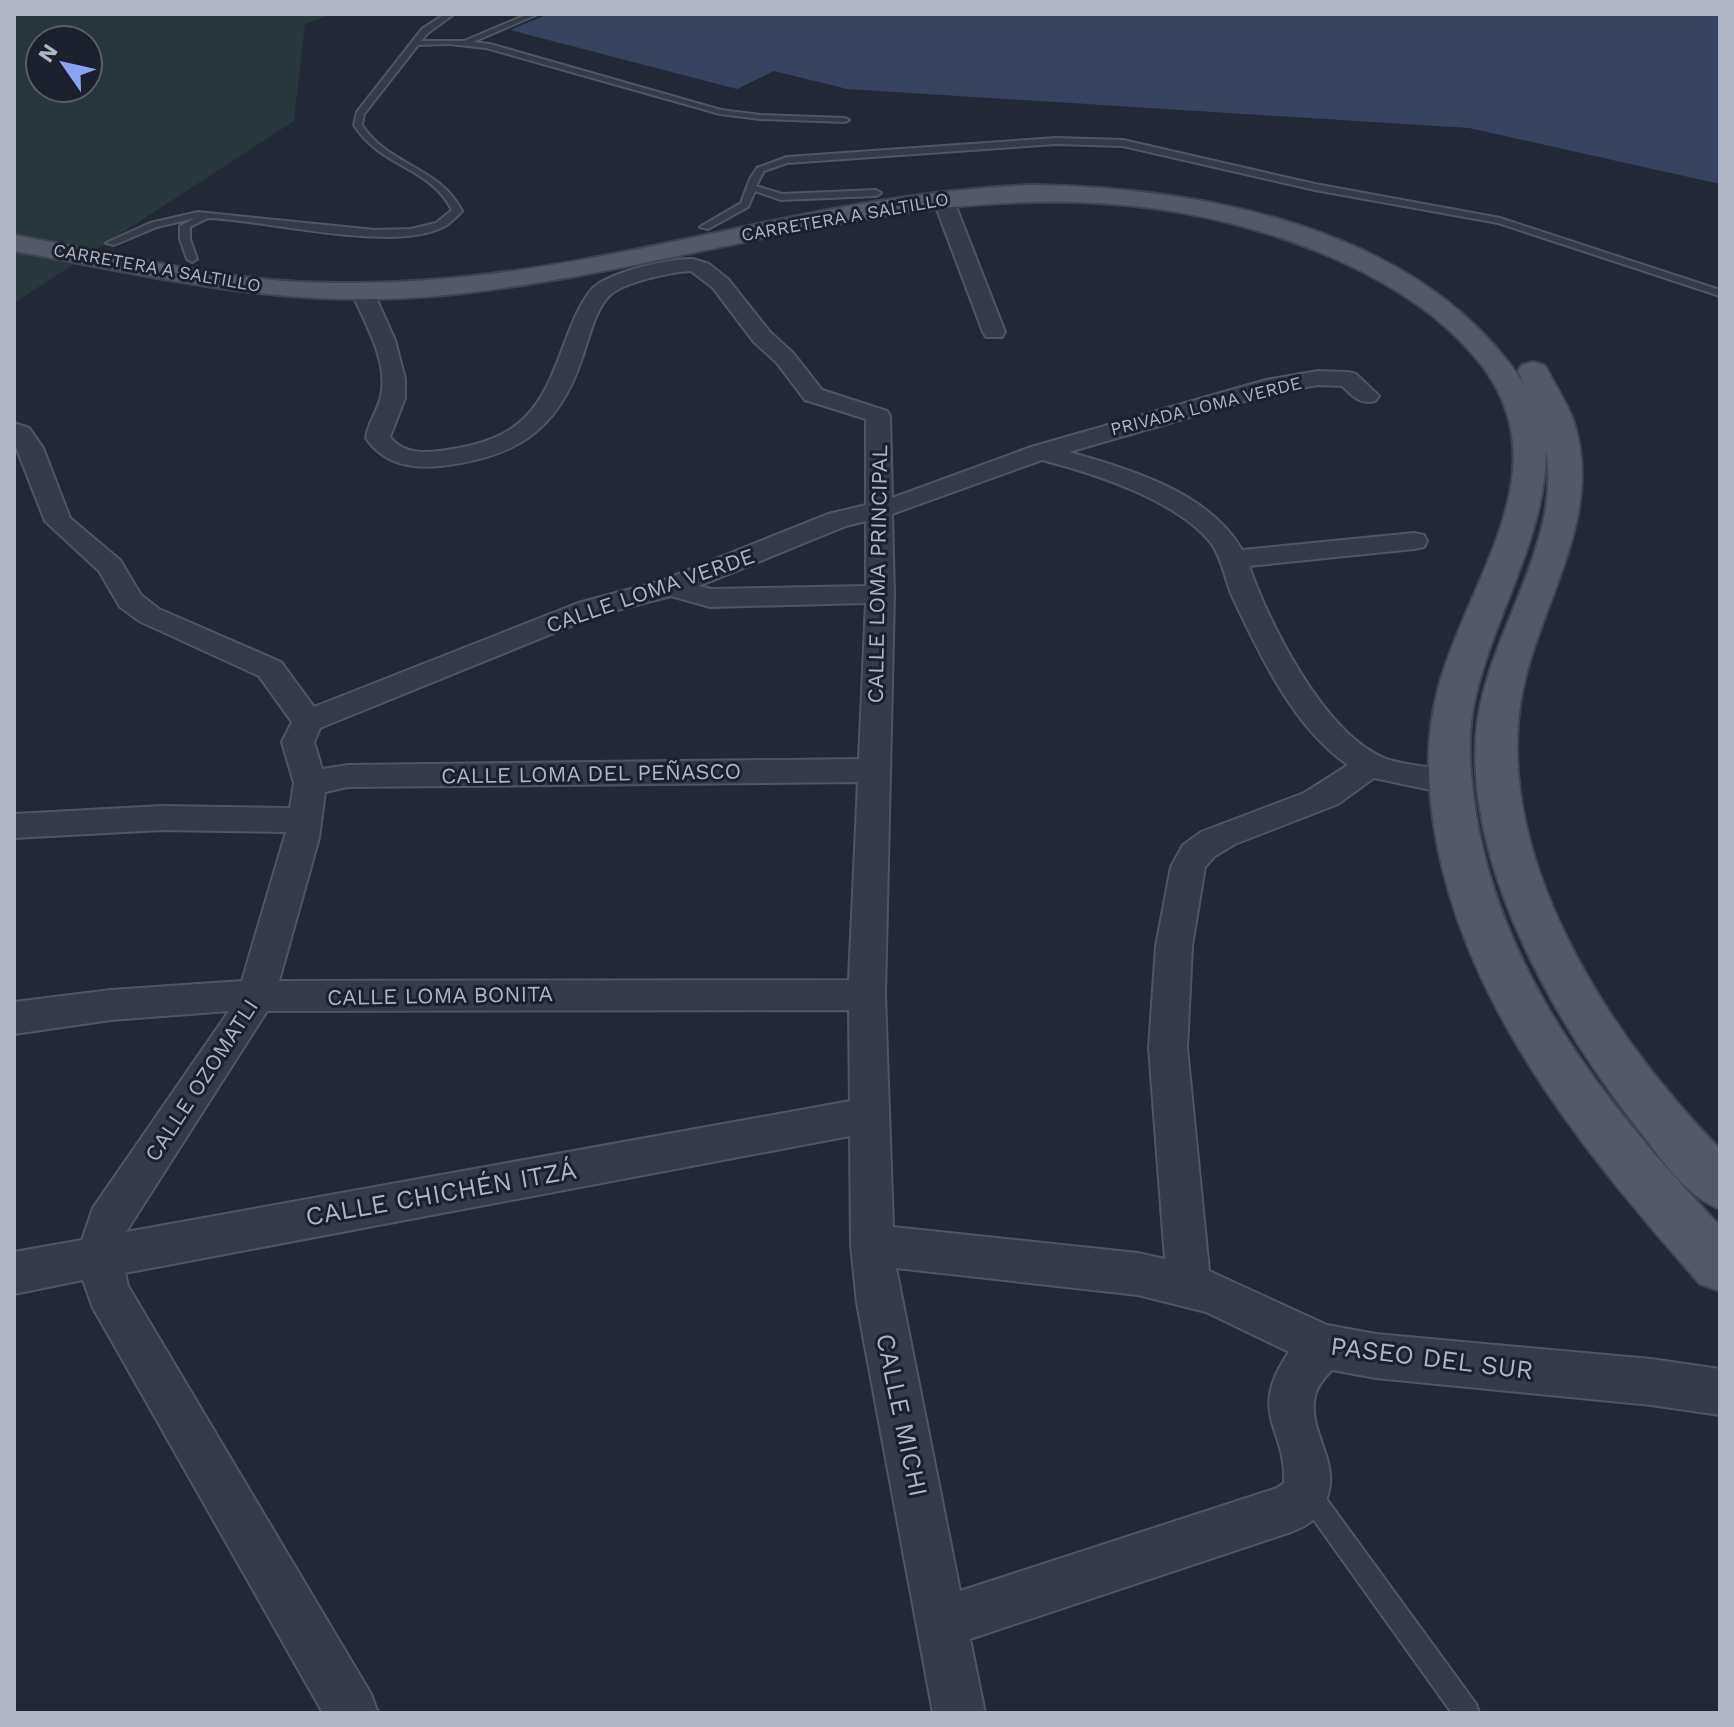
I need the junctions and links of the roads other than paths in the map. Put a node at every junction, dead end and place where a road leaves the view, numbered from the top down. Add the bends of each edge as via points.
1 (450, 14) edge
2 (534, 14) edge
3 (416, 43) junction
4 (466, 43) junction
5 (845, 120) dead end
6 (751, 187) junction
7 (876, 193) junction
8 (943, 199) junction
9 (212, 215) junction
10 (14, 224) edge
11 (705, 227) junction
12 (14, 243) edge
13 (111, 243) junction
14 (192, 259) junction
15 (362, 291) junction
16 (1720, 293) edge
17 (994, 332) dead end
18 (1367, 396) dead end
19 (14, 430) edge
20 (1040, 452) junction
21 (878, 511) junction
22 (1414, 541) dead end
23 (1234, 559) junction
24 (671, 587) junction
25 (880, 594) junction
26 (308, 721) junction
27 (1368, 764) junction
28 (873, 770) junction
29 (1450, 782) junction
30 (308, 801) junction
31 (14, 826) edge
32 (867, 995) junction
33 (256, 997) junction
34 (14, 1018) edge
35 (869, 1115) junction
36 (1720, 1185) edge
37 (872, 1245) junction
38 (102, 1256) junction
39 (1720, 1265) edge
40 (14, 1273) edge
41 (1189, 1285) junction
42 (1323, 1346) junction
43 (1720, 1392) edge
44 (1308, 1492) junction
45 (944, 1622) junction
46 (352, 1713) edge
47 (959, 1713) edge
48 (1467, 1713) edge

1 - 3 lane
2 - 4 lane
3 - 4 lane
3 - 9 lane via 360,114 358,125 373,144 443,189 457,211 452,219 427,229 387,233
4 - 5 lane via 720,112
6 - 7 lane via 781,197
6 - 11 lane via 741,208
6 - 16 lane via 752,177 765,166 805,157 1104,141 1346,194 1500,221
7 - 11 main road, CARRETERA A SALTILLO
7 - 36 main road, CARRETERA A SALTILLO via 979,180 1052,178 1163,187 1264,209 1401,263 1472,310 1529,364 1559,418 1566,487 1560,528 1500,702 1498,805 1534,911 1584,1008 1660,1120
8 - 15 main road, CARRETERA A SALTILLO via 523,277
8 - 17 street
8 - 29 main road, CARRETERA A SALTILLO via 1022,193 1131,198 1287,231 1341,252 1416,292 1499,366 1528,418 1532,480 1457,690
9 - 13 lane via 161,222
9 - 14 lane via 185,226
10 - 13 main road, CARRETERA A SALTILLO
11 - 14 main road, CARRETERA A SALTILLO via 483,269 408,276 279,274
12 - 15 main road, CARRETERA A SALTILLO via 225,283
13 - 14 main road, CARRETERA A SALTILLO
15 - 21 street, CALLE LOMA PRINCIPAL via 394,381 378,438 390,452 421,460 490,448 528,428 551,405 583,324 603,290 681,265 701,268 733,297 813,394 878,416
18 - 20 street, PRIVADA LOMA VERDE via 1343,377 1302,380
19 - 26 street via 31,448 58,521 110,566 130,601 149,615 270,669
20 - 21 street, CALLE LOMA VERDE
20 - 23 street via 1094,467 1180,507 1220,536
21 - 24 street, CALLE LOMA VERDE via 837,520
21 - 25 street, CALLE LOMA PRINCIPAL
22 - 23 street
23 - 27 street via 1245,593 1308,705
24 - 25 street via 710,598
24 - 26 street, CALLE LOMA VERDE via 588,609
25 - 28 street, CALLE LOMA PRINCIPAL
26 - 30 street via 298,742
27 - 29 street
27 - 41 street via 1341,788 1303,808 1213,841 1195,854 1182,882 1168,1048
28 - 30 street, CALLE LOMA DEL PEÑASCO via 348,776
28 - 32 street, CALLE LOMA PRINCIPAL
29 - 39 main road, CARRETERA A SALTILLO via 1460,848 1477,906 1532,1028 1617,1151
30 - 31 street, CALLE LOMA DEL PEÑASCO via 162,818
30 - 33 street, CALLE OZOMATLI
32 - 33 street, CALLE LOMA BONITA
32 - 35 street, CALLE LOMA PRINCIPAL
33 - 34 street, CALLE LOMA BONITA via 111,1005
33 - 38 street, CALLE OZOMATLI via 108,1222
35 - 37 street, CALLE MICHI
35 - 38 street, CALLE CHICHÉN ITZÁ
37 - 41 street, PASEO DEL SUR via 1138,1274
37 - 45 street, CALLE MICHI via 879,1303
38 - 40 street, CALLE CHICHÉN ITZÁ
38 - 46 street, CALLE OZOMATLI via 108,1293
41 - 42 street, PASEO DEL SUR
42 - 43 street, PASEO DEL SUR
42 - 44 street via 1298,1375 1291,1404 1308,1468
44 - 45 street via 1291,1508
44 - 48 lane
45 - 47 street, CALLE MICHI

